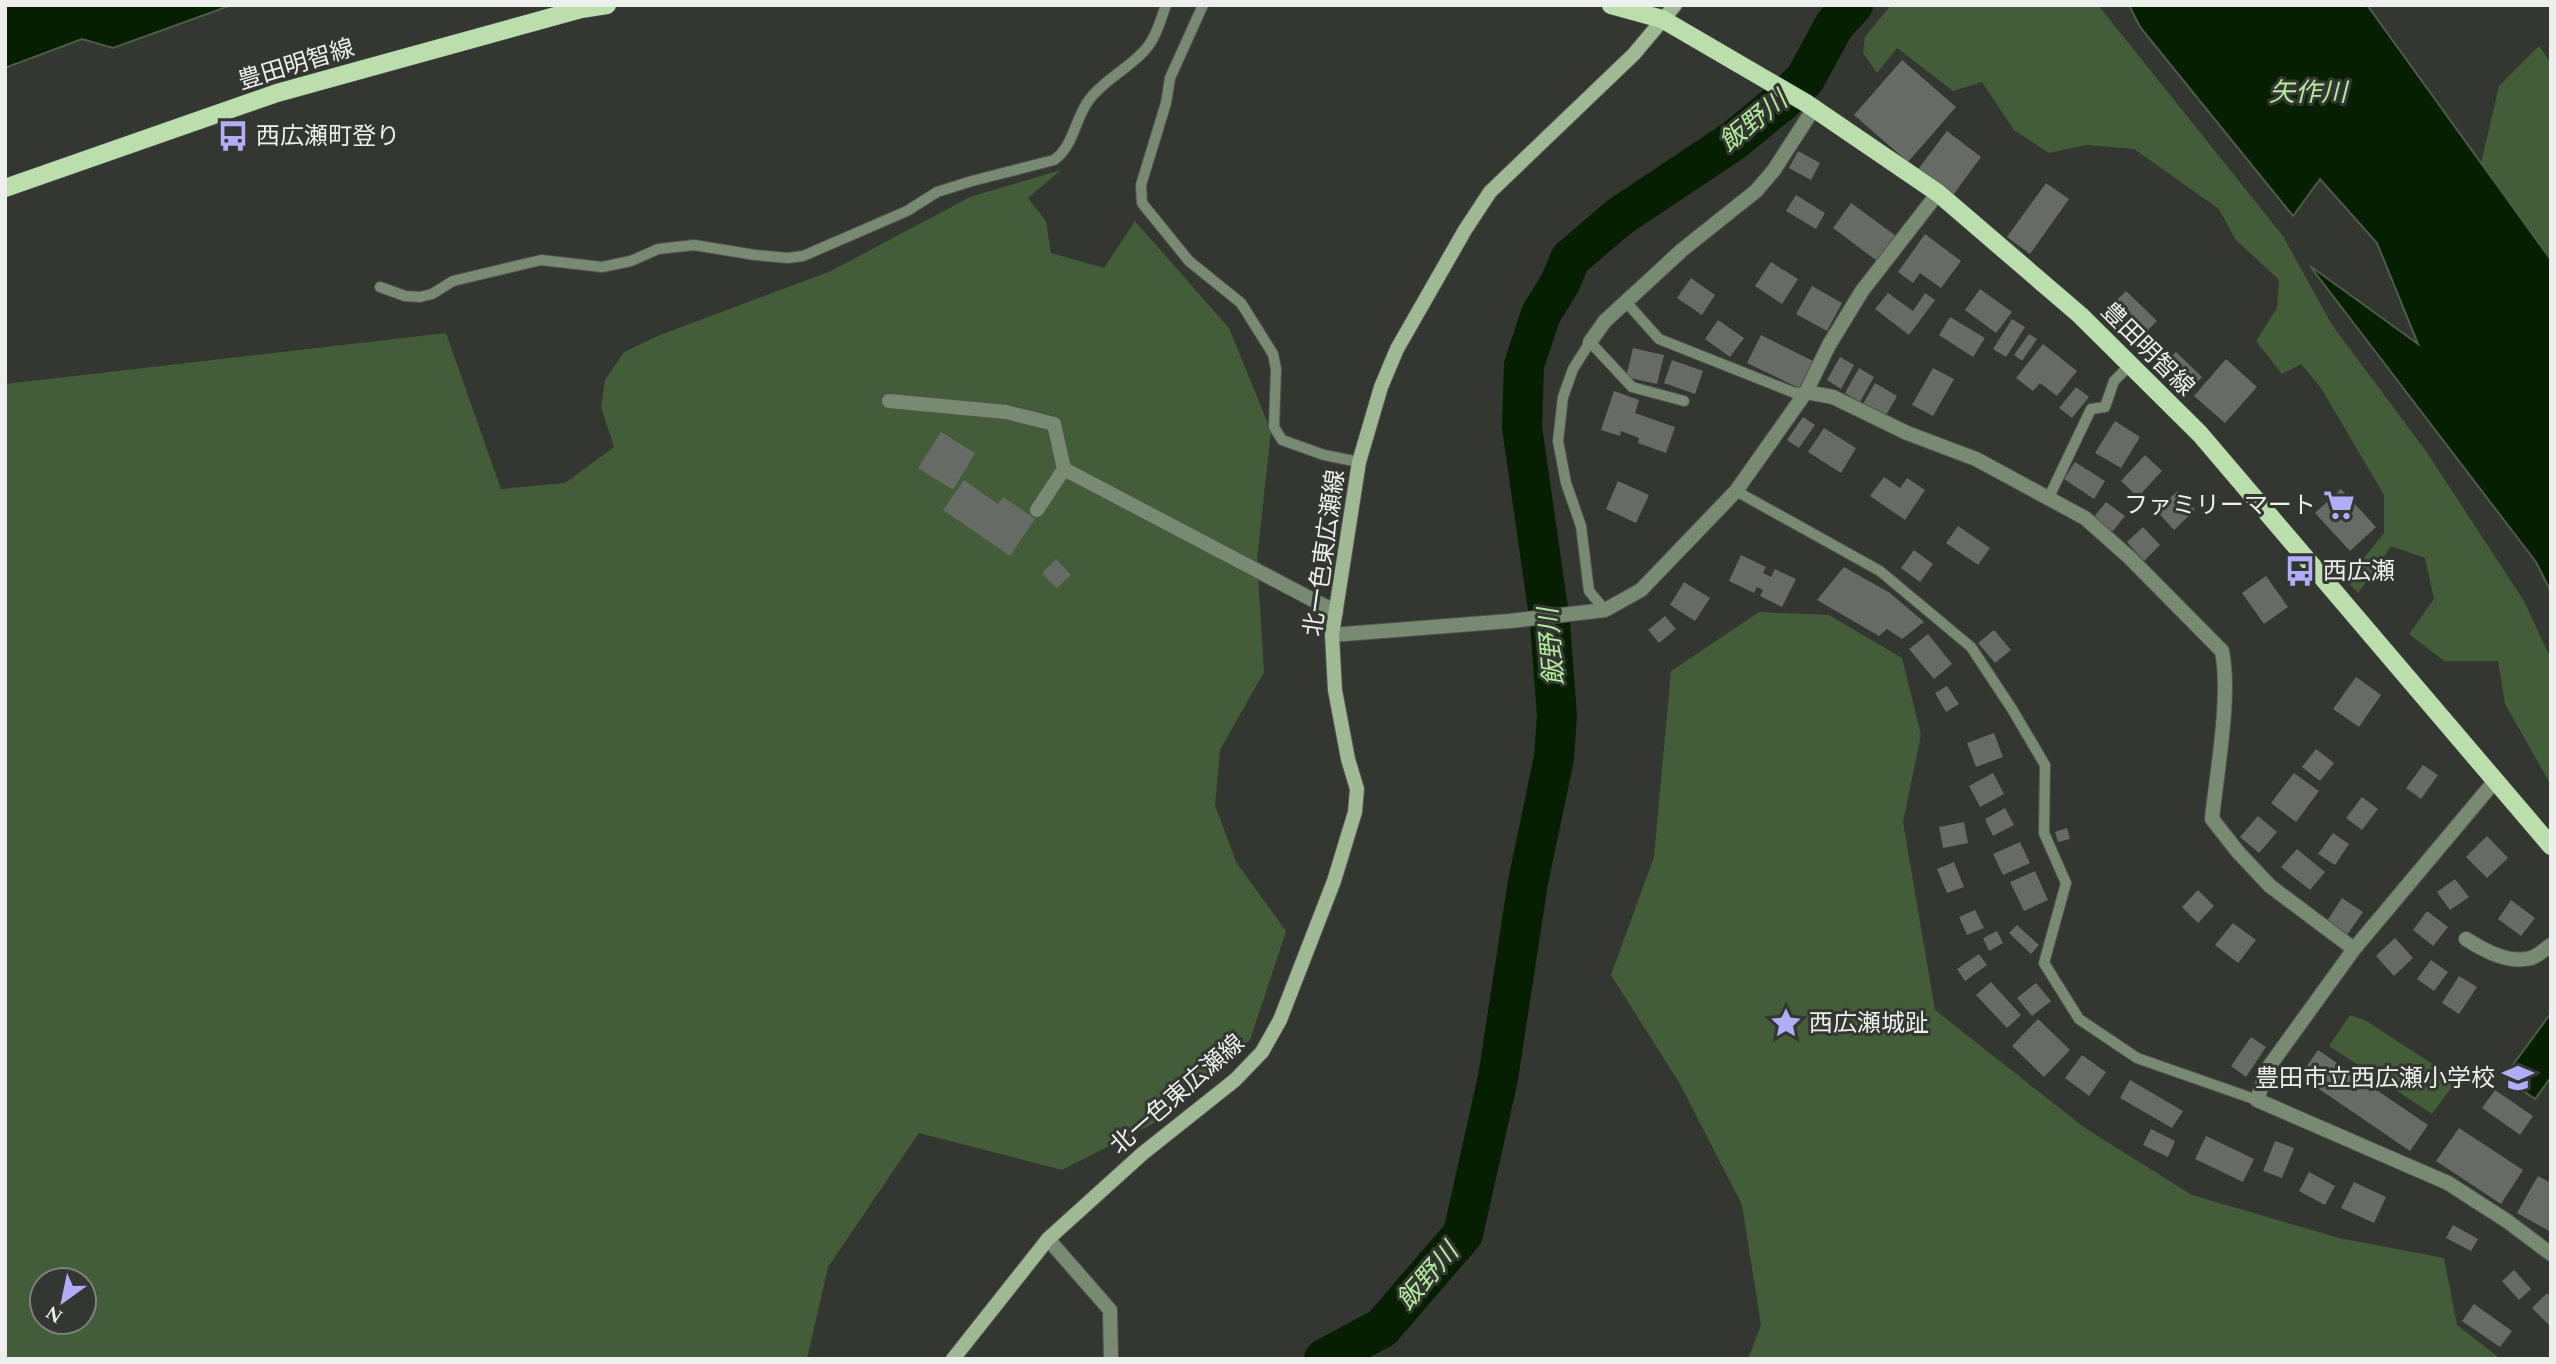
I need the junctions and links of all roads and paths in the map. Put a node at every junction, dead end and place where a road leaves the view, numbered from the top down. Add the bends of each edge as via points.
1 (607, 5) edge
2 (1166, 5) edge
3 (1203, 5) edge
4 (1611, 5) edge
5 (1675, 5) edge
6 (1662, 19) junction
7 (1810, 106) junction
8 (5, 188) edge
9 (1938, 193) junction
10 (380, 287) dead end
11 (1626, 302) junction
12 (1590, 342) junction
13 (2130, 365) junction
14 (1806, 393) junction
15 (889, 401) dead end
16 (1684, 401) dead end
17 (1359, 462) junction
18 (1064, 469) junction
19 (1736, 491) junction
20 (2049, 497) junction
21 (1037, 510) dead end
22 (1605, 610) junction
23 (1336, 612) junction
24 (1332, 635) junction
25 (2494, 782) junction
26 (2551, 846) edge
27 (2466, 939) dead end
28 (2551, 945) edge
29 (2354, 949) junction
30 (2256, 1100) junction
31 (1048, 1239) junction
32 (2551, 1254) edge
33 (953, 1359) edge
34 (1111, 1359) edge

1 - 8 main road, 豊田明智線 via 277,93
2 - 10 lane via 1153,40 1088,100 1064,153 1054,160 937,192 906,211 803,256 755,255 694,245 658,249 602,267 541,260 453,281 419,297
3 - 17 lane via 1170,78 1141,184 1142,203 1189,261 1241,303 1273,354 1274,427 1282,440
4 - 6 main road, 豊田明智線
5 - 6 main road, 北一色東広瀬線
6 - 7 main road, 豊田明智線
6 - 17 main road, 北一色東広瀬線 via 1634,54 1490,192 1397,349
7 - 9 main road, 豊田明智線
7 - 11 street via 1774,170 1756,191
9 - 13 main road, 豊田明智線 via 2080,315
9 - 14 street via 1862,291
11 - 12 street
11 - 14 lane via 1659,339
12 - 16 lane via 1632,387
12 - 22 lane via 1563,397 1558,440 1581,526 1589,590
13 - 20 lane via 2113,381 2105,407 2091,409
13 - 25 main road, 豊田明智線 via 2200,435
14 - 19 street
14 - 20 street via 1833,397 1907,433 1976,459
15 - 18 street via 1006,412 1054,424
17 - 23 main road, 北一色東広瀬線
18 - 21 street
18 - 23 street
19 - 22 street via 1653,580
19 - 30 lane via 1880,571 1971,647 2012,709 2045,765 2043,832 2066,883 2044,963 2079,1018 2137,1058
20 - 29 street via 2085,519 2129,557 2222,651 2224,701 2212,819 2270,886
22 - 24 street
23 - 24 main road, 北一色東広瀬線
24 - 31 main road, 北一色東広瀬線 via 1335,690 1357,789 1355,811 1330,893 1280,1020 1262,1052 1235,1080
25 - 26 main road, 豊田明智線
25 - 29 street
27 - 28 street via 2508,959 2533,958
29 - 30 street via 2268,1069
30 - 32 street via 2448,1183
31 - 33 main road, 北一色東広瀬線
31 - 34 street via 1110,1310

